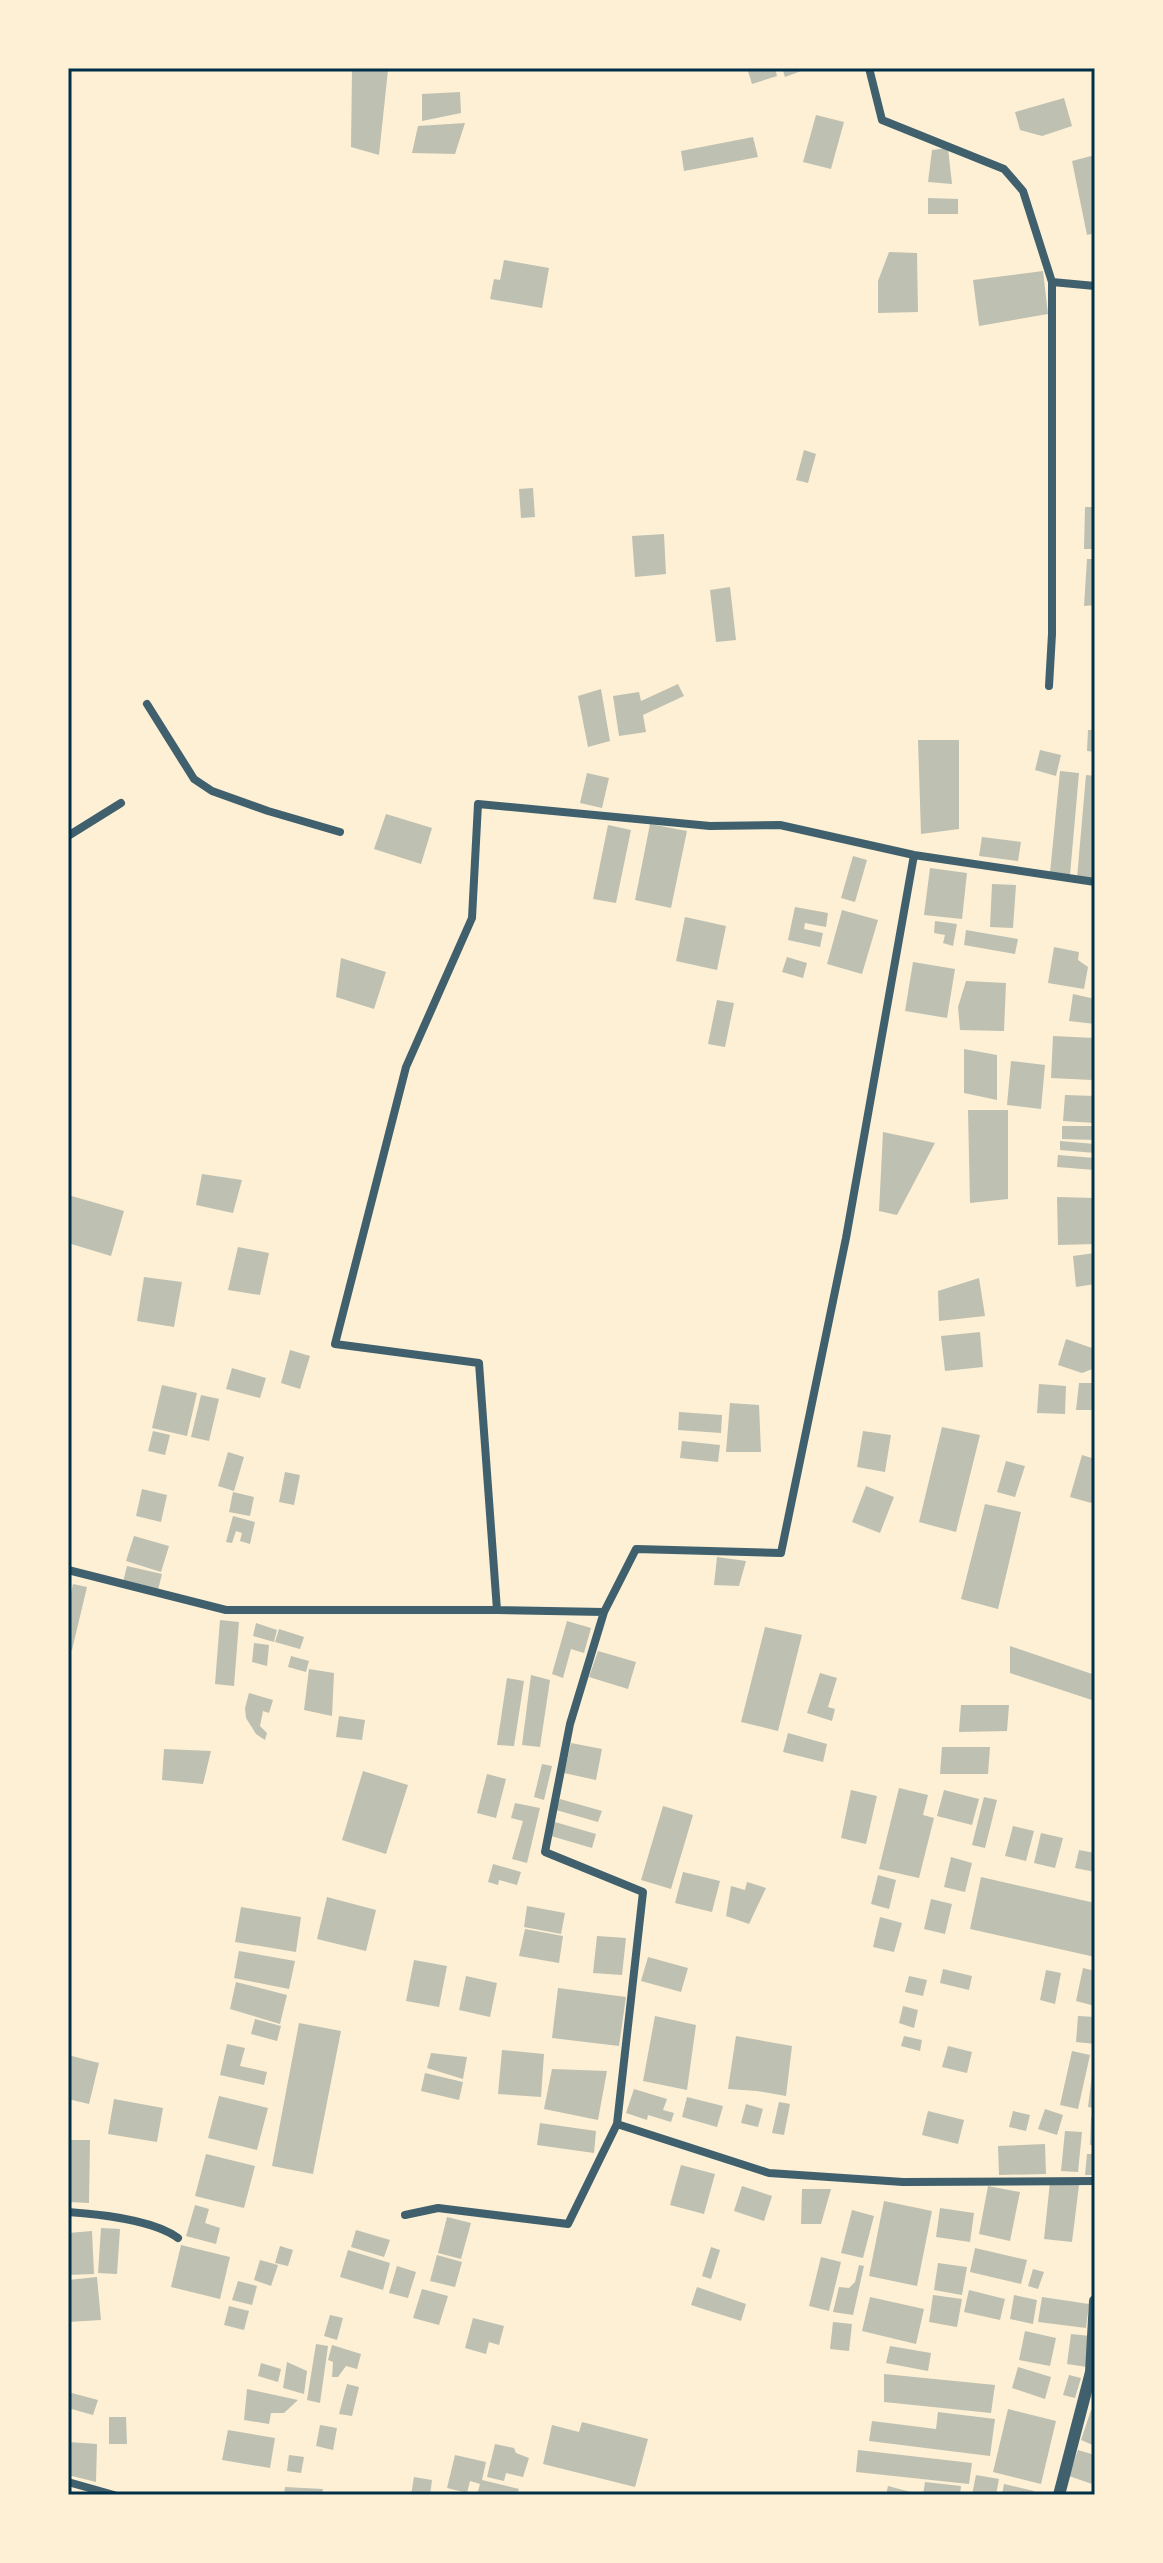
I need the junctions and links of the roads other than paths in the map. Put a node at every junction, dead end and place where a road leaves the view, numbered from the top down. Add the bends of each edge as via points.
1 (869, 68) edge
2 (1052, 282) junction
3 (1095, 286) edge
4 (1049, 686) dead end
5 (147, 704) dead end
6 (121, 803) dead end
7 (340, 832) dead end
8 (68, 836) edge
9 (914, 855) junction
10 (1095, 882) edge
11 (68, 1570) edge
12 (497, 1610) junction
13 (604, 1612) junction
14 (617, 2124) junction
15 (1095, 2181) edge
16 (68, 2212) edge
17 (405, 2215) dead end
18 (178, 2238) dead end
19 (1095, 2301) edge
20 (68, 2482) edge
21 (114, 2495) edge
22 (1059, 2495) edge

1 - 2 street via 882,120 1004,169 1023,191
2 - 3 street
2 - 4 street
5 - 7 street via 203,785 237,801
6 - 8 street
9 - 10 street
9 - 12 street via 780,825 710,826 478,804 472,918 406,1067 335,1344 479,1363
9 - 13 street via 846,1238 781,1553 636,1549
11 - 12 street via 226,1610
12 - 13 street
13 - 14 street via 570,1724 545,1852 643,1892
14 - 15 street via 769,2173 903,2182
14 - 17 street via 568,2224 438,2208
16 - 18 street via 114,2217
19 - 22 street via 1091,2372
20 - 21 street

